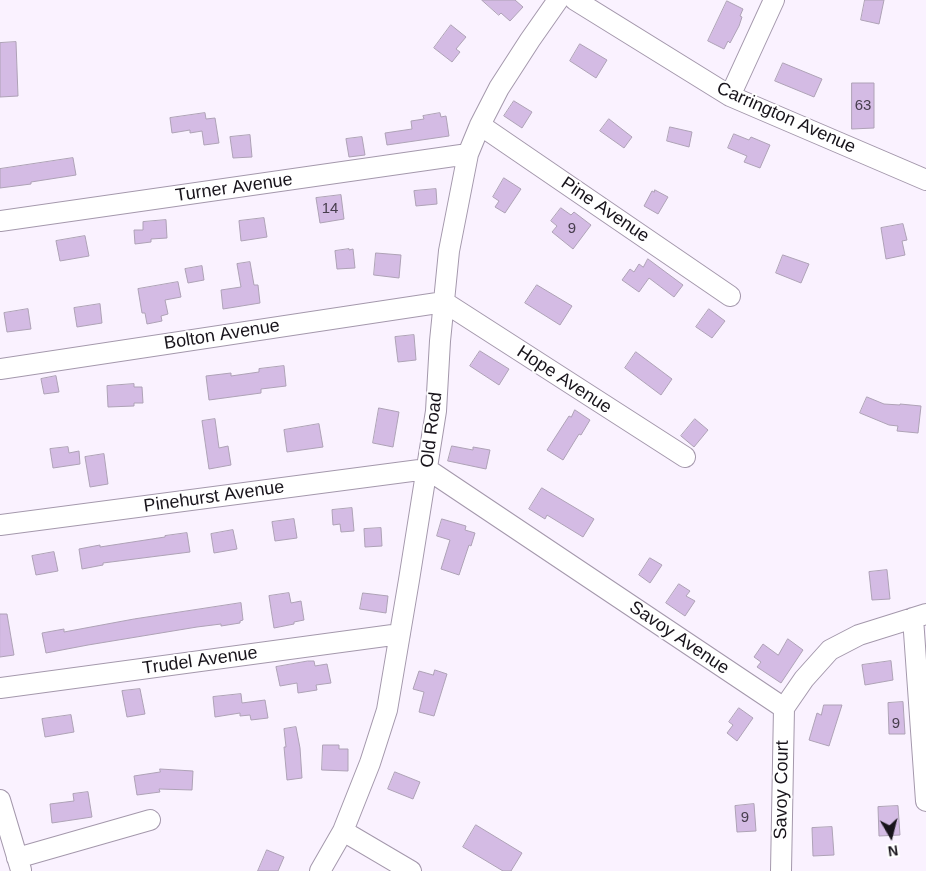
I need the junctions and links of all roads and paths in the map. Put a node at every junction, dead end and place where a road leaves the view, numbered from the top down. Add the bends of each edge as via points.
1 (558, 0) edge
2 (575, 0) edge
3 (774, 0) edge
4 (730, 96) junction
5 (480, 125) junction
6 (468, 154) junction
7 (926, 180) edge
8 (0, 221) edge
9 (730, 296) dead end
10 (444, 302) junction
11 (0, 369) edge
12 (685, 458) dead end
13 (427, 469) junction
14 (0, 525) edge
15 (920, 616) edge
16 (400, 634) junction
17 (0, 688) edge
18 (784, 708) junction
19 (0, 800) edge
20 (926, 801) edge
21 (150, 820) dead end
22 (343, 830) junction
23 (20, 865) edge
24 (320, 871) edge
25 (411, 871) edge
26 (781, 871) edge

1 - 5 street, Old Road via 504,80
2 - 4 street, Carrington Avenue
3 - 4 street
4 - 7 street, Carrington Avenue
5 - 6 street, Old Road
5 - 9 street, Pine Avenue
6 - 8 street, Turner Avenue
6 - 10 street, Old Road via 449,251
10 - 11 street, Bolton Avenue
10 - 12 street, Hope Avenue
10 - 13 street, Old Road via 436,411
13 - 14 street, Pinehurst Avenue
13 - 16 street, Old Road
13 - 18 street, Savoy Avenue
15 - 18 street via 860,635 830,650
15 - 20 street
16 - 17 street, Trudel Avenue
16 - 22 street, Old Road via 387,710
18 - 26 street, Savoy Court
19 - 23 street
21 - 23 street
22 - 24 street, Old Road
22 - 25 street

